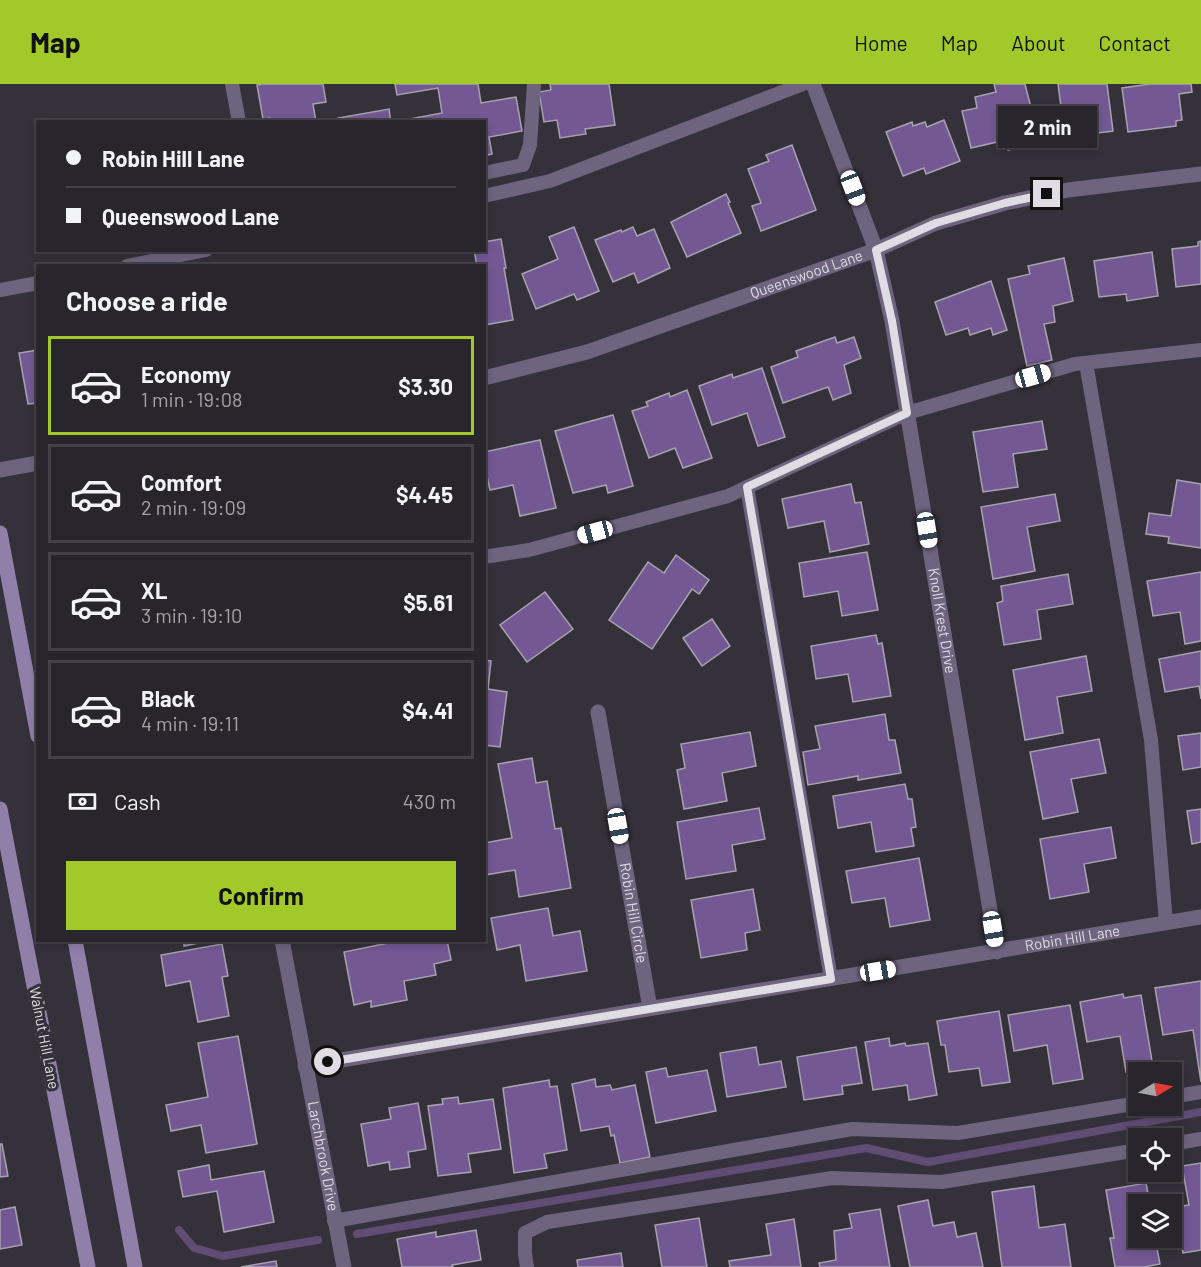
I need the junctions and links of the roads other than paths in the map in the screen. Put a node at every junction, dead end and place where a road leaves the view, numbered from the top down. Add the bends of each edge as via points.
1 (232, 84) edge
2 (534, 84) edge
3 (803, 84) edge
4 (813, 84) edge
5 (239, 120) edge
6 (486, 172) edge
7 (1201, 174) edge
8 (486, 196) edge
9 (876, 250) junction
10 (196, 252) edge
11 (137, 264) edge
12 (36, 283) edge
13 (0, 290) edge
14 (1201, 350) edge
15 (1086, 363) junction
16 (486, 377) edge
17 (907, 413) junction
18 (36, 463) edge
19 (0, 470) edge
20 (747, 487) junction
21 (0, 533) edge
22 (486, 557) edge
23 (598, 712) dead end
24 (36, 725) edge
25 (0, 809) edge
26 (1201, 917) edge
27 (1166, 923) junction
28 (75, 942) edge
29 (282, 942) edge
30 (997, 952) junction
31 (831, 979) junction
32 (650, 1008) junction
33 (305, 1066) junction
34 (1201, 1092) edge
35 (1182, 1095) edge
36 (1128, 1105) edge
37 (1201, 1139) edge
38 (1182, 1142) edge
39 (1128, 1152) edge
40 (334, 1221) junction
41 (88, 1267) edge
42 (135, 1267) edge
43 (344, 1267) edge
44 (527, 1267) edge

1 - 5 lane
2 - 6 lane via 530,145 523,165
3 - 8 lane via 550,181
4 - 9 street, Knoll Krest Drive
7 - 9 street, Queenswood Lane via 1068,190 1005,203 936,223
9 - 16 street, Queenswood Lane via 587,352
9 - 17 street, Knoll Krest Drive
10 - 11 lane
12 - 13 lane
14 - 15 lane
15 - 17 lane
15 - 27 lane via 1150,740
17 - 20 lane
17 - 30 street, Knoll Krest Drive
18 - 19 street
20 - 22 lane via 728,496 529,550
20 - 31 lane
21 - 24 main road
23 - 32 street, Robin Hill Circle
25 - 41 main road, Walnut Hill Lane
26 - 27 street, Robin Hill Lane
27 - 30 street, Robin Hill Lane
28 - 42 main road
29 - 33 street, Larchbrook Drive
30 - 31 street, Robin Hill Lane
31 - 32 street, Robin Hill Lane
32 - 33 street, Robin Hill Lane
33 - 40 street, Larchbrook Drive
34 - 35 lane
36 - 40 lane via 958,1133 852,1129
37 - 38 lane
39 - 44 lane via 942,1182 832,1178 547,1222 525,1233
40 - 43 street, Larchbrook Drive

